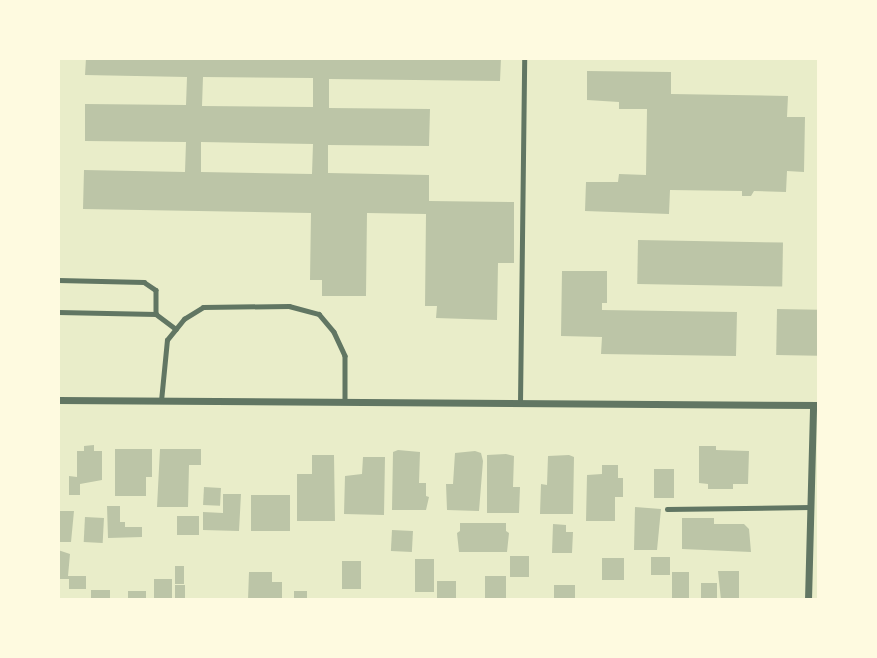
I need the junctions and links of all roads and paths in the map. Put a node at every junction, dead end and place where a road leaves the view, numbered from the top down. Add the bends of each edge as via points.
1 (524, 58) edge
2 (58, 280) edge
3 (58, 312) edge
4 (156, 314) junction
5 (176, 329) junction
6 (58, 400) edge
7 (161, 401) junction
8 (345, 402) junction
9 (520, 403) junction
10 (816, 405) edge
11 (810, 507) junction
12 (667, 509) dead end
13 (808, 600) edge

1 - 9 lane
2 - 4 lane via 144,282 156,290
3 - 4 lane
4 - 5 lane
5 - 7 lane via 167,340
5 - 8 lane via 203,307 289,306 319,314 345,356
6 - 7 street
7 - 8 street
8 - 9 street
9 - 10 street
10 - 11 street
11 - 12 lane
11 - 13 street

